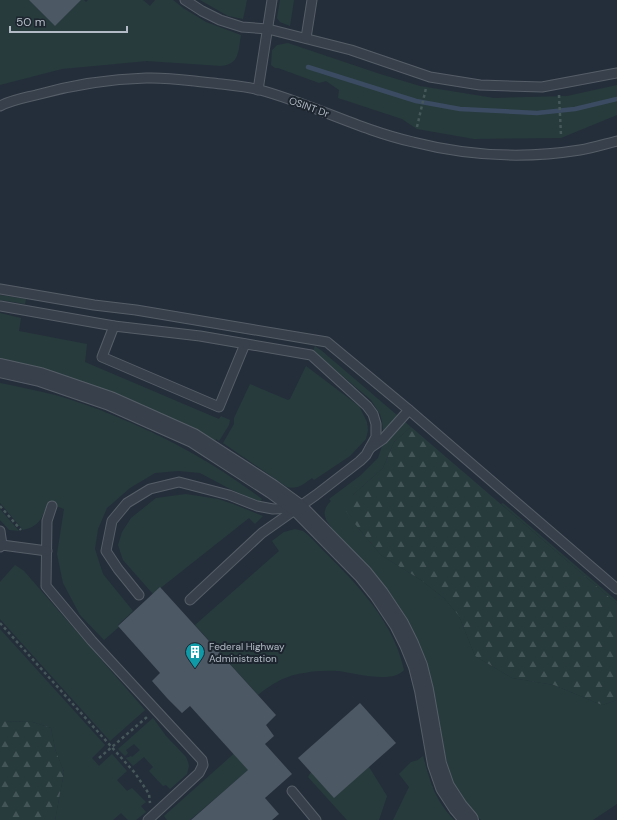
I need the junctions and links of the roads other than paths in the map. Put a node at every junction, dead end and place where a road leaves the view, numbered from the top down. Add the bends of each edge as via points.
1 (185, 0) edge
2 (272, 0) edge
3 (312, 0) edge
4 (268, 29) junction
5 (306, 38) junction
6 (617, 73) edge
7 (258, 90) junction
8 (0, 106) edge
9 (617, 141) edge
10 (0, 289) edge
11 (0, 306) edge
12 (114, 326) junction
13 (245, 344) junction
14 (0, 368) edge
15 (409, 410) junction
16 (370, 448) junction
17 (52, 506) dead end
18 (298, 508) junction
19 (0, 532) edge
20 (1, 546) edge
21 (47, 551) junction
22 (617, 589) edge
23 (139, 595) dead end
24 (190, 600) dead end
25 (292, 791) dead end
26 (148, 820) edge
27 (316, 820) edge
28 (469, 820) edge

1 - 4 lane via 220,20 242,27
2 - 4 lane
3 - 5 lane
4 - 5 lane
4 - 7 lane
5 - 6 lane via 351,50 430,77 480,85 542,87
7 - 8 lane, OSINT Dr via 195,81 144,78 71,87 10,101
7 - 9 lane, OSINT Dr via 370,130 464,152 533,155 580,150
10 - 15 lane via 327,342
11 - 12 lane
12 - 13 lane
12 - 13 lane via 102,357 219,407
13 - 16 lane via 311,355 373,414 376,437
14 - 18 street via 40,377 110,401 193,438
15 - 16 lane via 383,440
15 - 22 lane
16 - 18 lane via 360,461
17 - 21 lane via 47,521
18 - 23 lane via 273,509 257,506 179,482 150,489 127,503 112,521 106,551
18 - 24 lane via 262,533
18 - 28 street via 363,574 398,624 412,651 424,690 437,764 445,787
19 - 20 lane
20 - 21 lane
21 - 26 lane via 46,586 92,641 202,760 203,765 199,773
25 - 27 lane

